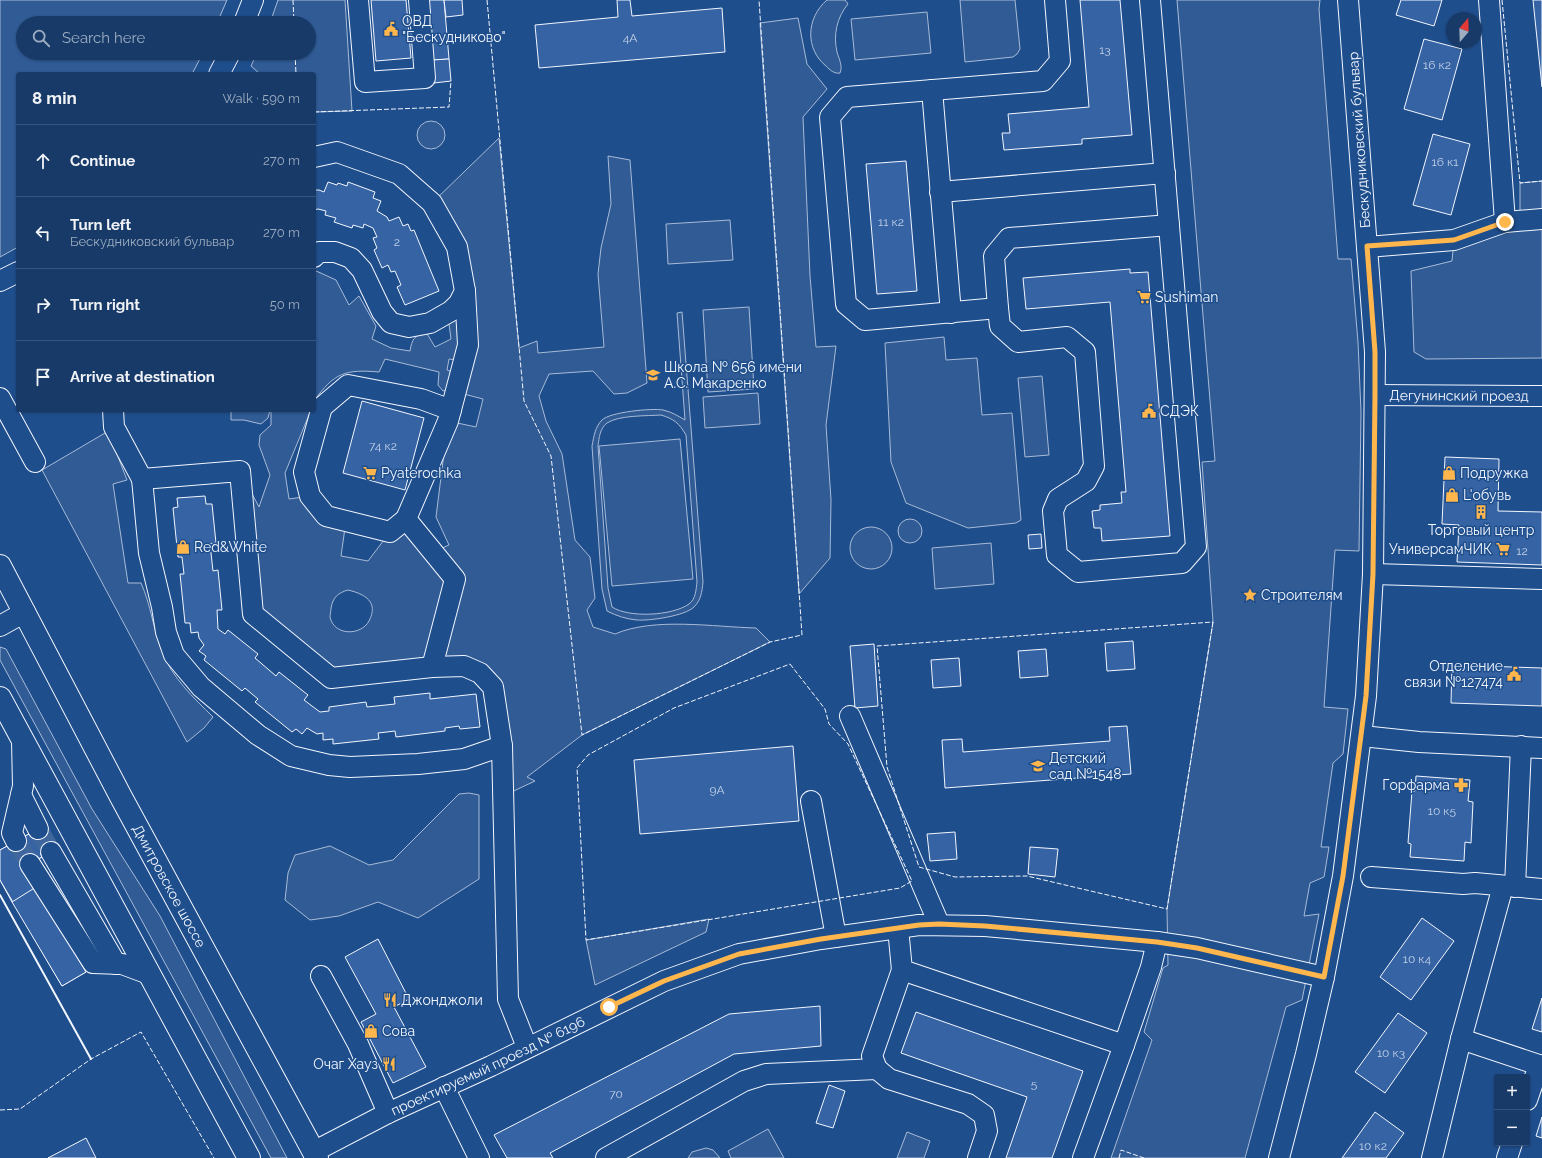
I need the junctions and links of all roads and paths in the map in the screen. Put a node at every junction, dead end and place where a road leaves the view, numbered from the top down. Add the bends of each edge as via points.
1 (253, 0) edge
2 (358, 0) edge
3 (419, 0) edge
4 (1055, 0) edge
5 (1150, 0) edge
6 (1348, 0) edge
7 (1490, 0) edge
8 (247, 16) edge
9 (226, 60) edge
10 (220, 72) edge
11 (932, 90) junction
12 (316, 157) edge
13 (1165, 174) junction
14 (940, 192) junction
15 (1542, 219) edge
16 (1505, 222) junction
17 (1169, 225) junction
18 (1367, 246) junction
19 (316, 255) edge
20 (16, 273) edge
21 (0, 281) edge
22 (465, 291) junction
23 (998, 308) junction
24 (951, 313) junction
25 (1375, 395) junction
26 (1542, 396) edge
27 (0, 398) edge
28 (451, 410) junction
29 (113, 412) edge
30 (35, 462) dead end
31 (142, 479) junction
32 (406, 519) junction
33 (0, 566) edge
34 (1373, 574) junction
35 (1542, 579) edge
36 (25, 612) junction
37 (0, 626) edge
38 (432, 667) junction
39 (0, 698) edge
40 (850, 716) dead end
41 (1362, 736) junction
42 (22, 741) junction
43 (502, 746) junction
44 (1521, 746) junction
45 (1542, 748) edge
46 (811, 801) dead end
47 (27, 835) tunnel mouth
48 (41, 858) tunnel mouth
49 (1371, 877) dead end
50 (1509, 886) junction
51 (1542, 889) edge
52 (939, 924) junction
53 (898, 928) junction
54 (836, 937) junction
55 (1157, 942) junction
56 (902, 970) junction
57 (149, 974) junction
58 (321, 976) dead end
59 (1324, 977) junction
60 (1461, 1039) junction
61 (1124, 1045) junction
62 (527, 1047) junction
63 (1540, 1065) edge
64 (877, 1069) junction
65 (444, 1087) junction
66 (1530, 1092) edge
67 (388, 1113) junction
68 (1511, 1146) edge
69 (315, 1155) edge
70 (249, 1158) edge
71 (480, 1158) edge
72 (606, 1158) edge
73 (978, 1158) edge
74 (1084, 1158) edge
75 (1279, 1158) edge
76 (1432, 1158) edge
77 (1507, 1158) edge

1 - 8 street
2 - 3 street via 365,82 425,78
4 - 11 street via 1060,61 1043,81
5 - 13 street
6 - 18 street, Бескудниковский бульвар
7 - 16 street
9 - 10 street
11 - 14 street
11 - 24 street via 847,97 830,117 841,247 846,304 865,320
12 - 22 street via 337,152 399,174 432,203 456,247
13 - 14 street
13 - 17 street
14 - 24 street
15 - 16 street
16 - 18 street via 1454,240
17 - 23 street via 1009,238 994,256
17 - 23 street via 1196,546 1182,564 1078,572 1057,555 1053,511 1058,499 1086,481 1094,466 1084,352 1068,337 1018,342 1000,326
18 - 25 street, Бескудниковский бульвар via 1375,352
19 - 22 street via 320,252 335,252 351,258 362,270 382,312 391,323 409,327 430,323 451,311
20 - 21 street
22 - 28 street via 468,345
23 - 24 street
25 - 26 street, Дегунинский проезд
25 - 34 street, Бескудниковский бульвар
27 - 30 street
28 - 32 street
28 - 32 street via 421,399 348,385 322,407 304,472 310,496 326,516 390,532
29 - 31 street via 114,427
31 - 38 street via 240,471 253,614 331,678
31 - 43 street via 149,553 166,632 174,655 201,687 258,735 291,756 350,767 464,759
32 - 38 street via 455,579
33 - 36 main road, Дмитровское шоссе
34 - 35 street
34 - 41 street, Бескудниковский бульвар
36 - 37 street
36 - 69 main road, Дмитровское шоссе via 121,797
38 - 43 street via 464,666 480,673 493,687
39 - 42 main road
40 - 52 street
41 - 44 street via 1408,741
41 - 59 street, Бескудниковский бульвар via 1343,876
42 - 47 street via 23,786 19,805
42 - 57 main road
43 - 62 street via 508,999
44 - 45 street
44 - 50 street
46 - 54 street
48 - 57 street via 110,964 122,964
49 - 50 street
50 - 51 street
50 - 60 street
52 - 53 street, проектируемый проезд № 6196
52 - 55 street, проектируемый проезд № 6196
53 - 54 street, проектируемый проезд № 6196
53 - 56 street
54 - 62 street, проектируемый проезд № 6196 via 739,954 664,981
55 - 59 street, проектируемый проезд № 6196 via 1197,948
55 - 61 street
56 - 61 street
56 - 64 street via 872,1056
57 - 70 main road
58 - 67 street via 358,1044
59 - 75 street, Бескудниковский бульвар
60 - 63 street
60 - 76 street
61 - 74 street
62 - 65 street, проектируемый проезд № 6196
63 - 66 street
64 - 72 street via 766,1074 744,1081
64 - 73 street via 889,1079 968,1104 984,1115 987,1131
65 - 67 street, проектируемый проезд № 6196
65 - 71 street
67 - 69 street, проектируемый проезд № 6196
68 - 77 street

